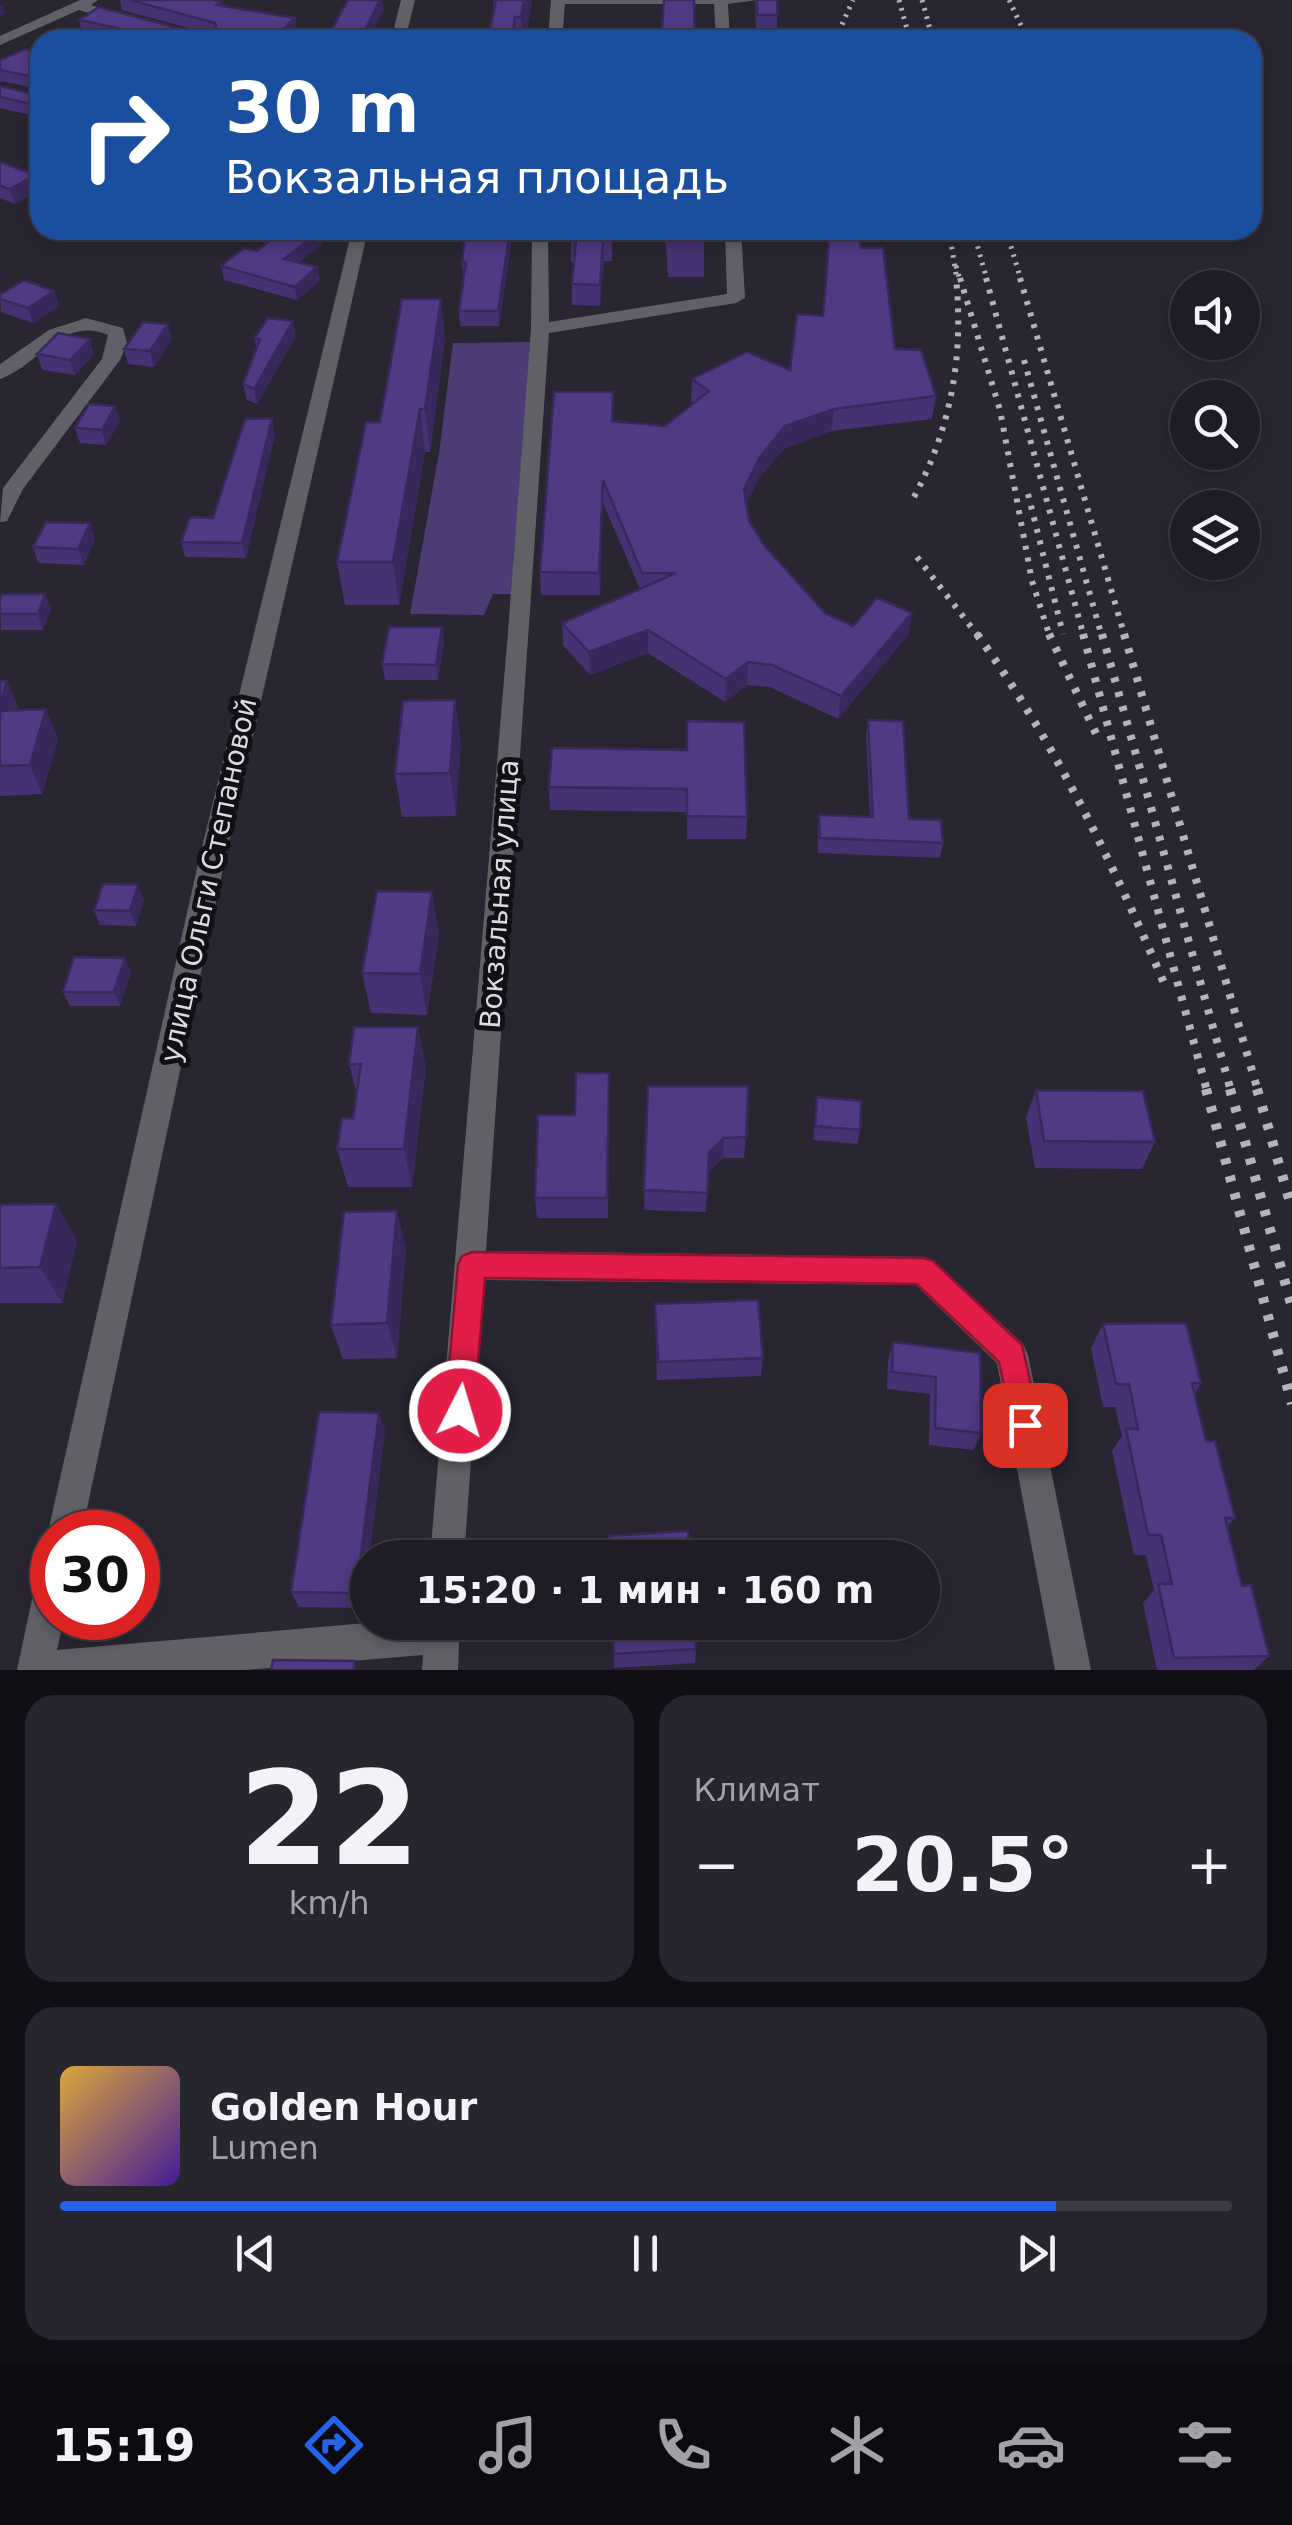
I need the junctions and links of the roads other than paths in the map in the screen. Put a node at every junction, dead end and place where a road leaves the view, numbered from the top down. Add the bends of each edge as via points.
1 (408, 0) edge
2 (558, 0) edge
3 (750, 0) edge
4 (720, 1) edge
5 (85, 3) edge
6 (135, 22) edge
7 (400, 30) edge
8 (556, 30) edge
9 (721, 30) edge
10 (0, 42) edge
11 (357, 240) edge
12 (540, 240) edge
13 (733, 240) edge
14 (540, 329) junction
15 (0, 374) edge
16 (0, 516) edge
17 (472, 1265) junction
18 (70, 1510) edge
19 (449, 1540) edge
20 (41, 1640) edge
21 (441, 1642) edge
22 (35, 1670) edge
23 (1072, 1670) edge

1 - 7 street
2 - 4 street
2 - 8 street
3 - 4 street
4 - 9 street
5 - 6 street
5 - 10 street
11 - 18 street, улица Ольги Степановой via 262,631
12 - 14 street, Вокзальная улица
13 - 14 street via 736,298
14 - 17 street, Вокзальная улица
15 - 16 street via 89,320 117,332 111,360 13,488
17 - 19 street, Вокзальная улица
17 - 23 street via 923,1271 1012,1355
20 - 22 street
21 - 22 street

